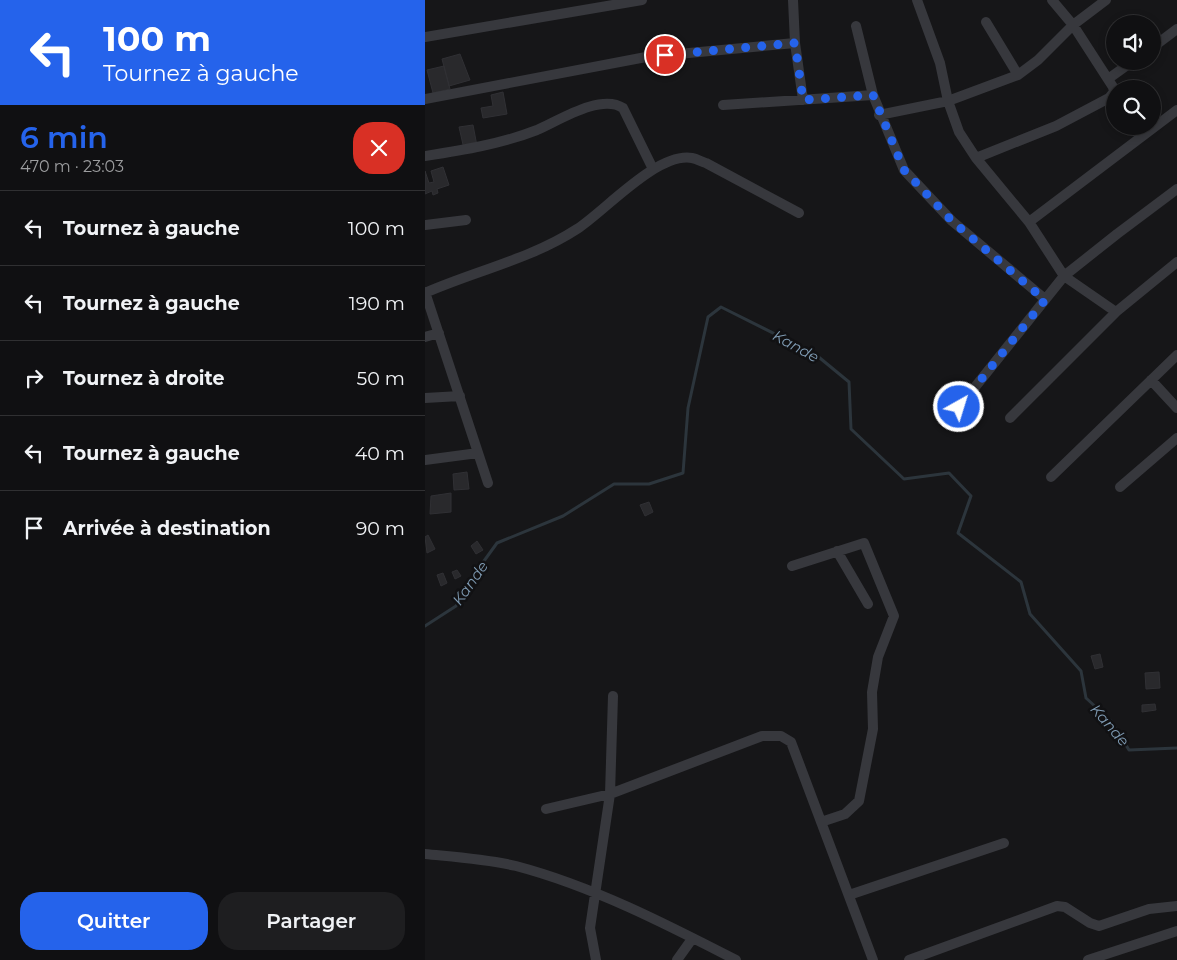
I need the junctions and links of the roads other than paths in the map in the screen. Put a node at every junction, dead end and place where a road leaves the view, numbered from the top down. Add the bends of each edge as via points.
1 (642, 0) edge
2 (793, 0) edge
3 (917, 0) edge
4 (1052, 0) edge
5 (1105, 0) edge
6 (986, 22) dead end
7 (1073, 25) junction
8 (856, 26) dead end
9 (1177, 29) edge
10 (425, 37) edge
11 (1161, 41) edge
12 (795, 43) junction
13 (1120, 70) edge
14 (1017, 75) junction
15 (1108, 79) junction
16 (873, 95) junction
17 (425, 99) edge
18 (803, 100) junction
19 (948, 101) junction
20 (723, 106) dead end
21 (1177, 110) edge
22 (879, 116) junction
23 (425, 156) edge
24 (976, 158) junction
25 (653, 169) junction
26 (1177, 189) edge
27 (799, 213) dead end
28 (466, 220) dead end
29 (1029, 222) junction
30 (425, 225) edge
31 (1177, 262) edge
32 (1064, 276) junction
33 (425, 293) edge
34 (1045, 300) junction
35 (1116, 312) junction
36 (439, 333) junction
37 (425, 337) edge
38 (1177, 354) edge
39 (1151, 380) junction
40 (460, 396) junction
41 (425, 398) edge
42 (959, 407) dead end
43 (1177, 408) edge
44 (1010, 418) dead end
45 (1177, 438) edge
46 (478, 453) junction
47 (425, 460) edge
48 (1051, 477) dead end
49 (488, 483) dead end
50 (1120, 487) dead end
51 (837, 551) junction
52 (792, 566) dead end
53 (868, 604) dead end
54 (613, 696) dead end
55 (610, 794) junction
56 (546, 809) dead end
57 (821, 822) junction
58 (1004, 843) dead end
59 (425, 854) edge
60 (597, 894) junction
61 (849, 895) junction
62 (1177, 906) edge
63 (1177, 931) edge
64 (692, 939) junction
65 (596, 960) edge
66 (677, 960) edge
67 (736, 960) edge
68 (873, 960) edge
69 (909, 960) edge
70 (1088, 960) edge

1 - 10 street
2 - 12 street
3 - 19 street via 940,63
4 - 7 street
5 - 7 street
6 - 14 street
7 - 14 street via 1038,60
7 - 15 street
8 - 16 street
9 - 11 street
12 - 17 street via 646,57
12 - 18 street
13 - 15 street
14 - 19 street
15 - 24 street via 1114,92 1109,98 1056,126
16 - 18 street
16 - 22 street
18 - 20 street
19 - 22 street
19 - 24 street via 959,132
21 - 29 street
22 - 34 street via 904,170 927,196
23 - 25 street via 496,143 588,108 611,103 623,108
24 - 29 street
25 - 27 street via 678,159 691,158
25 - 33 street via 554,244
26 - 32 street
28 - 30 street
29 - 32 street
31 - 35 street
32 - 34 street
32 - 35 street
33 - 36 street
34 - 42 street
35 - 44 street
36 - 37 street
36 - 40 street
38 - 39 street
39 - 43 street
39 - 48 street
40 - 41 street
40 - 46 street
45 - 50 street
46 - 47 street
46 - 49 street
51 - 52 street
51 - 53 street
51 - 57 street via 865,544 894,616 878,657 871,705 873,729 859,801 845,814
54 - 55 street
55 - 56 street
55 - 57 street via 762,736 781,736 791,742
55 - 60 street
57 - 61 street
58 - 61 street
59 - 60 street via 514,866
60 - 64 street
60 - 65 street via 590,928
61 - 68 street
62 - 69 street via 1149,909 1099,926 1065,907 1057,906
63 - 70 street
64 - 66 street
64 - 67 street

